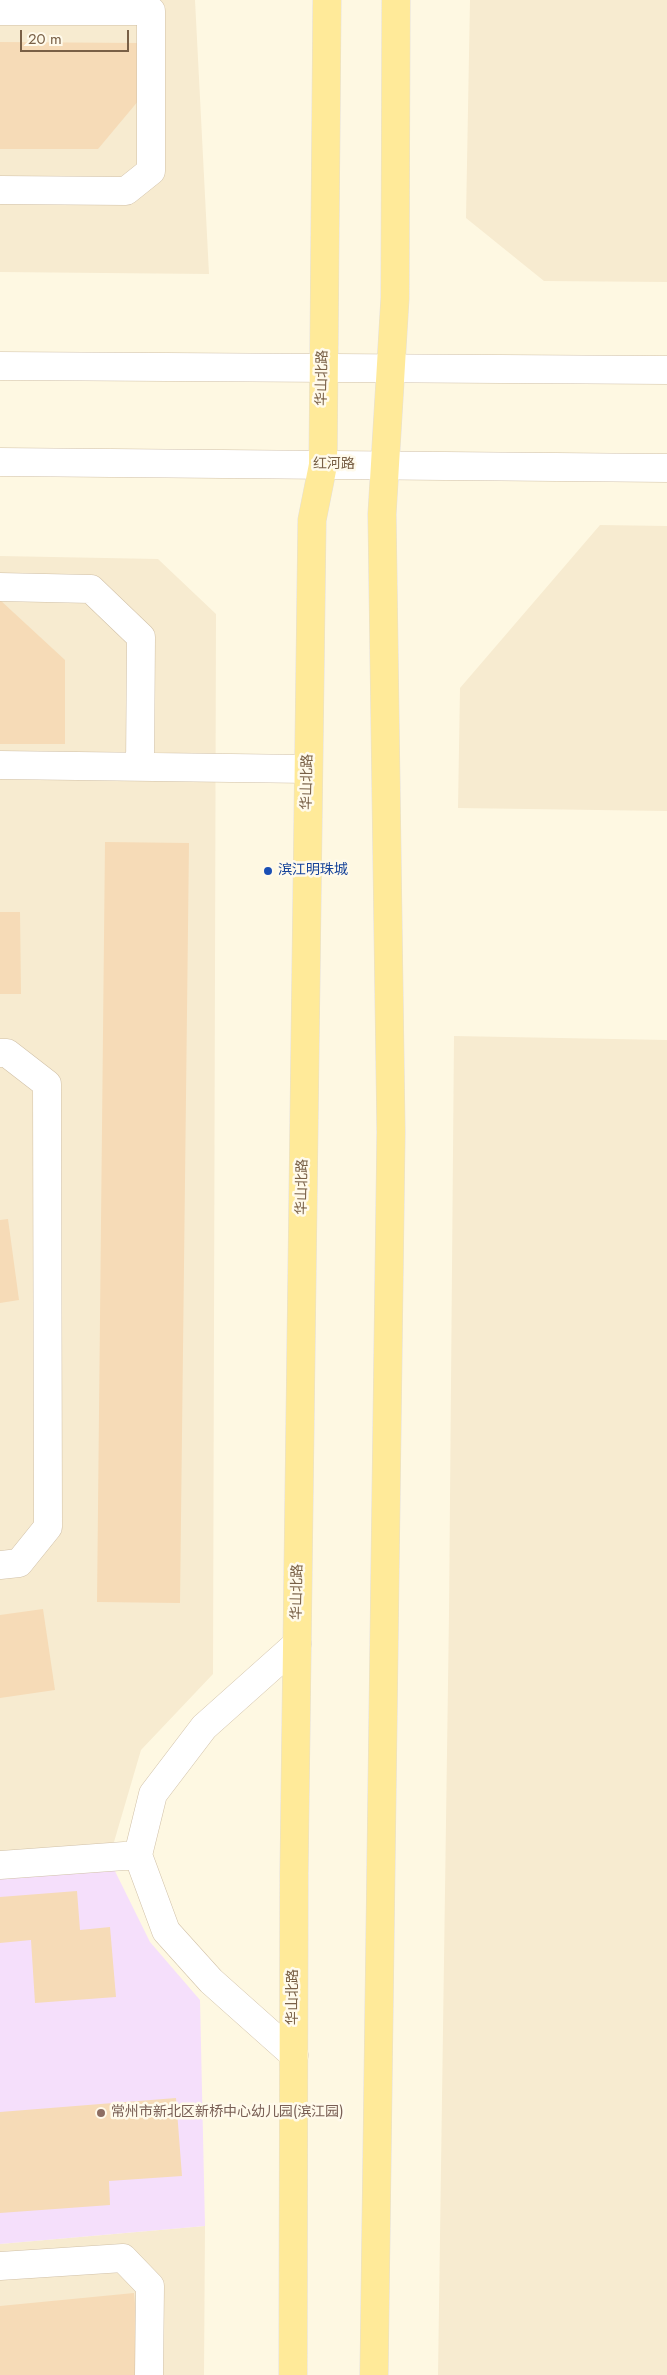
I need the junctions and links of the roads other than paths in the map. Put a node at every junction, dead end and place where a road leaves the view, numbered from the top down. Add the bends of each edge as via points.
1 (327, 0) edge
2 (396, 0) edge
3 (0, 11) edge
4 (0, 190) edge
5 (0, 366) edge
6 (324, 367) junction
7 (390, 367) junction
8 (667, 370) edge
9 (0, 462) edge
10 (323, 464) junction
11 (384, 465) junction
12 (667, 468) edge
13 (0, 587) edge
14 (0, 765) edge
15 (140, 767) junction
16 (308, 769) junction
17 (0, 1053) edge
18 (0, 1565) edge
19 (297, 1644) junction
20 (138, 1855) junction
21 (0, 1865) edge
22 (294, 2055) junction
23 (0, 2266) edge
24 (149, 2375) edge
25 (293, 2375) edge
26 (374, 2375) edge

1 - 6 main road, 华山北路
2 - 7 main road via 395,298
3 - 4 street via 151,11 151,171 126,191
5 - 6 street
6 - 7 street
6 - 10 main road, 华山北路
7 - 8 street
7 - 11 main road
9 - 10 street, 红河路
10 - 11 street, 红河路
10 - 16 main road, 华山北路 via 312,520
11 - 12 street, 红河路
11 - 26 main road via 382,514 391,1132
13 - 15 street via 91,589 141,637
14 - 15 street
15 - 16 street
16 - 19 main road, 华山北路
17 - 18 street via 7,1053 47,1084 48,1507 48,1527 19,1564
19 - 20 street via 204,1727 153,1794
19 - 22 main road, 华山北路
20 - 21 street
20 - 22 street via 166,1931 211,1981
22 - 25 main road, 华山北路
23 - 24 street via 123,2258 150,2286

